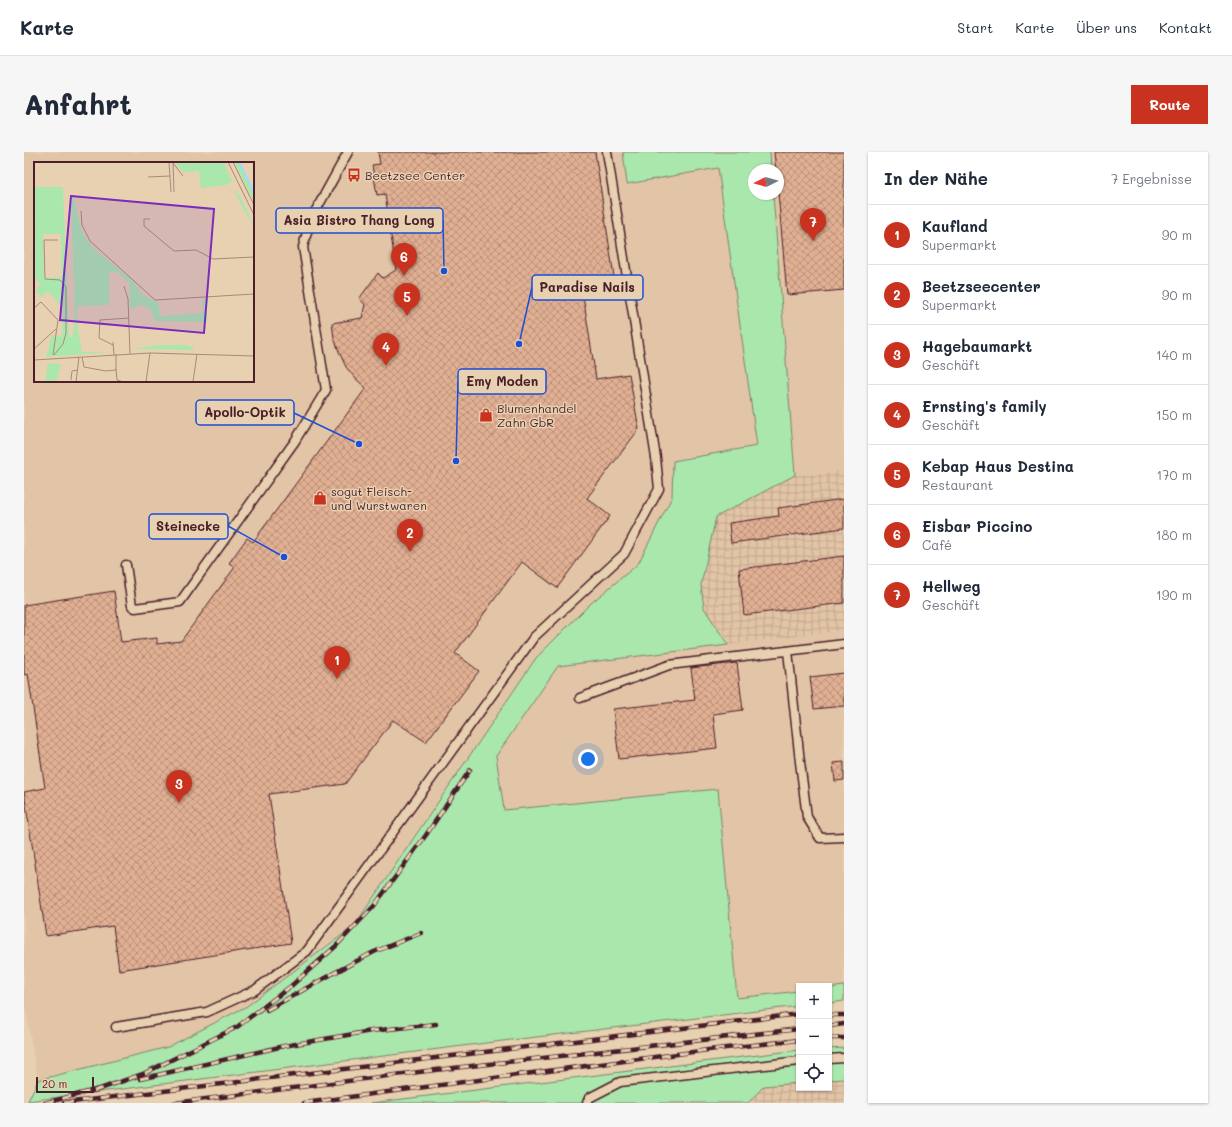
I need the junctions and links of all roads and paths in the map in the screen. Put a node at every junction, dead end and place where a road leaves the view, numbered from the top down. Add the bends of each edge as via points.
1 (348, 152) edge
2 (607, 152) edge
3 (126, 566) dead end
4 (844, 644) edge
5 (788, 651) junction
6 (580, 698) dead end
7 (844, 837) edge
8 (116, 1027) dead end
9 (832, 1058) edge
10 (844, 1058) edge
11 (796, 1061) edge
12 (587, 1103) edge

1 - 3 lane via 310,221 303,247 326,390 295,441 180,602 135,608 132,606
2 - 8 lane via 659,489 624,554 534,638 307,951 255,990 207,1012
4 - 5 lane
5 - 6 lane via 669,665
5 - 7 lane via 807,817 820,838
9 - 10 lane
11 - 12 lane via 620,1082 589,1098

